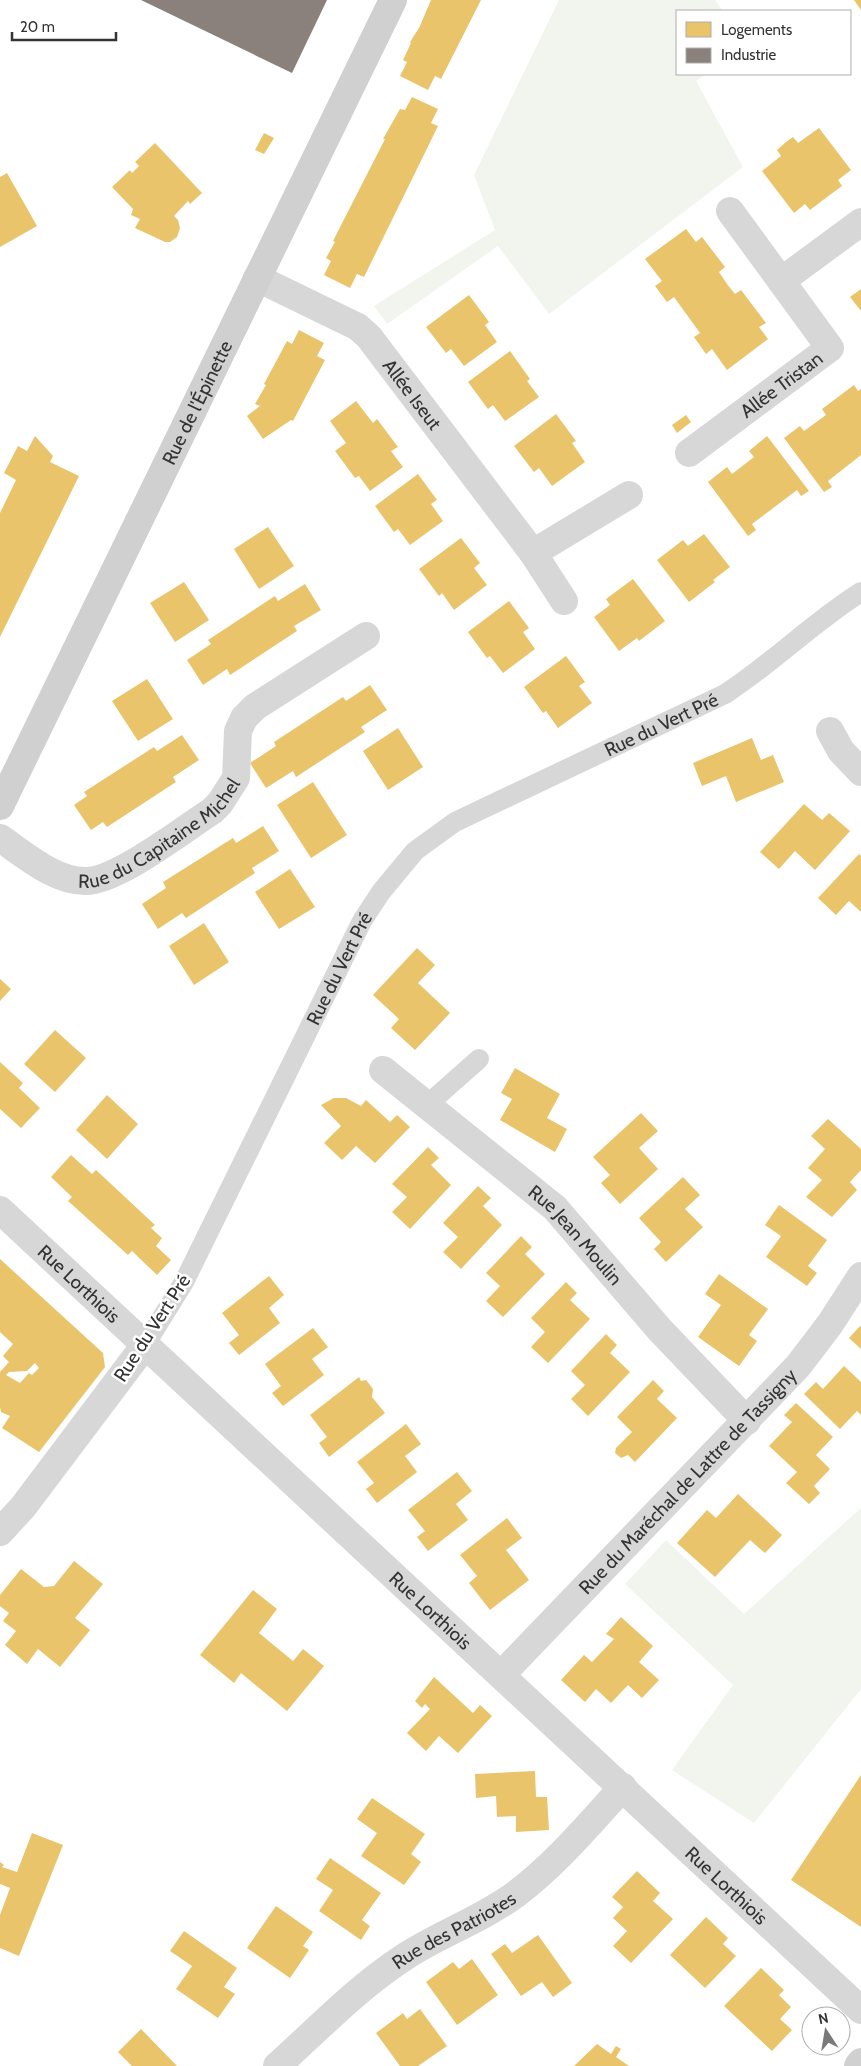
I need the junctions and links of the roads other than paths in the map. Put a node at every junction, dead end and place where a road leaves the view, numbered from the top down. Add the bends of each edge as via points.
1 (393, 0) edge
2 (730, 211) dead end
3 (861, 222) edge
4 (257, 278) junction
5 (781, 281) junction
6 (689, 453) dead end
7 (629, 495) dead end
8 (533, 553) junction
9 (861, 592) edge
10 (564, 601) dead end
11 (366, 636) dead end
12 (830, 731) dead end
13 (861, 772) edge
14 (0, 806) edge
15 (0, 838) edge
16 (479, 1059) dead end
17 (383, 1070) dead end
18 (427, 1105) junction
19 (0, 1210) edge
20 (861, 1276) edge
21 (145, 1345) junction
22 (747, 1421) junction
23 (0, 1532) edge
24 (501, 1675) junction
25 (623, 1787) junction
26 (861, 2010) edge
27 (861, 2062) edge
28 (277, 2066) edge
29 (858, 2066) edge

1 - 4 street, Rue de l'Épinette
2 - 5 street, Allée Tristan
3 - 5 street
4 - 8 street, Allée Iseut via 352,324 369,337
4 - 14 street, Rue de l'Épinette
5 - 6 street, Allée Tristan via 830,348
7 - 8 street
8 - 10 street, Allée Iseut
9 - 21 lane, Rue du Vert Pré via 725,694 476,810 415,851 380,892 362,921 184,1282
11 - 15 street, Rue du Capitaine Michel via 255,707 244,718 238,731 236,778 220,803 118,871 85,882 71,879 50,871
12 - 13 street via 841,751
16 - 18 lane
17 - 18 street, Rue Jean Moulin
18 - 22 street, Rue Jean Moulin via 555,1208 660,1330
19 - 21 street, Rue Lorthiois
20 - 22 street, Rue du Maréchal de Lattre de Tassigny via 814,1346
21 - 23 street, Rue du Vert Pré via 23,1507
21 - 24 street, Rue Lorthiois
22 - 24 street, Rue du Maréchal de Lattre de Tassigny
24 - 25 street, Rue Lorthiois
25 - 26 street, Rue Lorthiois
25 - 28 street, Rue des Patriotes via 564,1851 516,1894 496,1908 428,1942 378,1976
27 - 29 street

